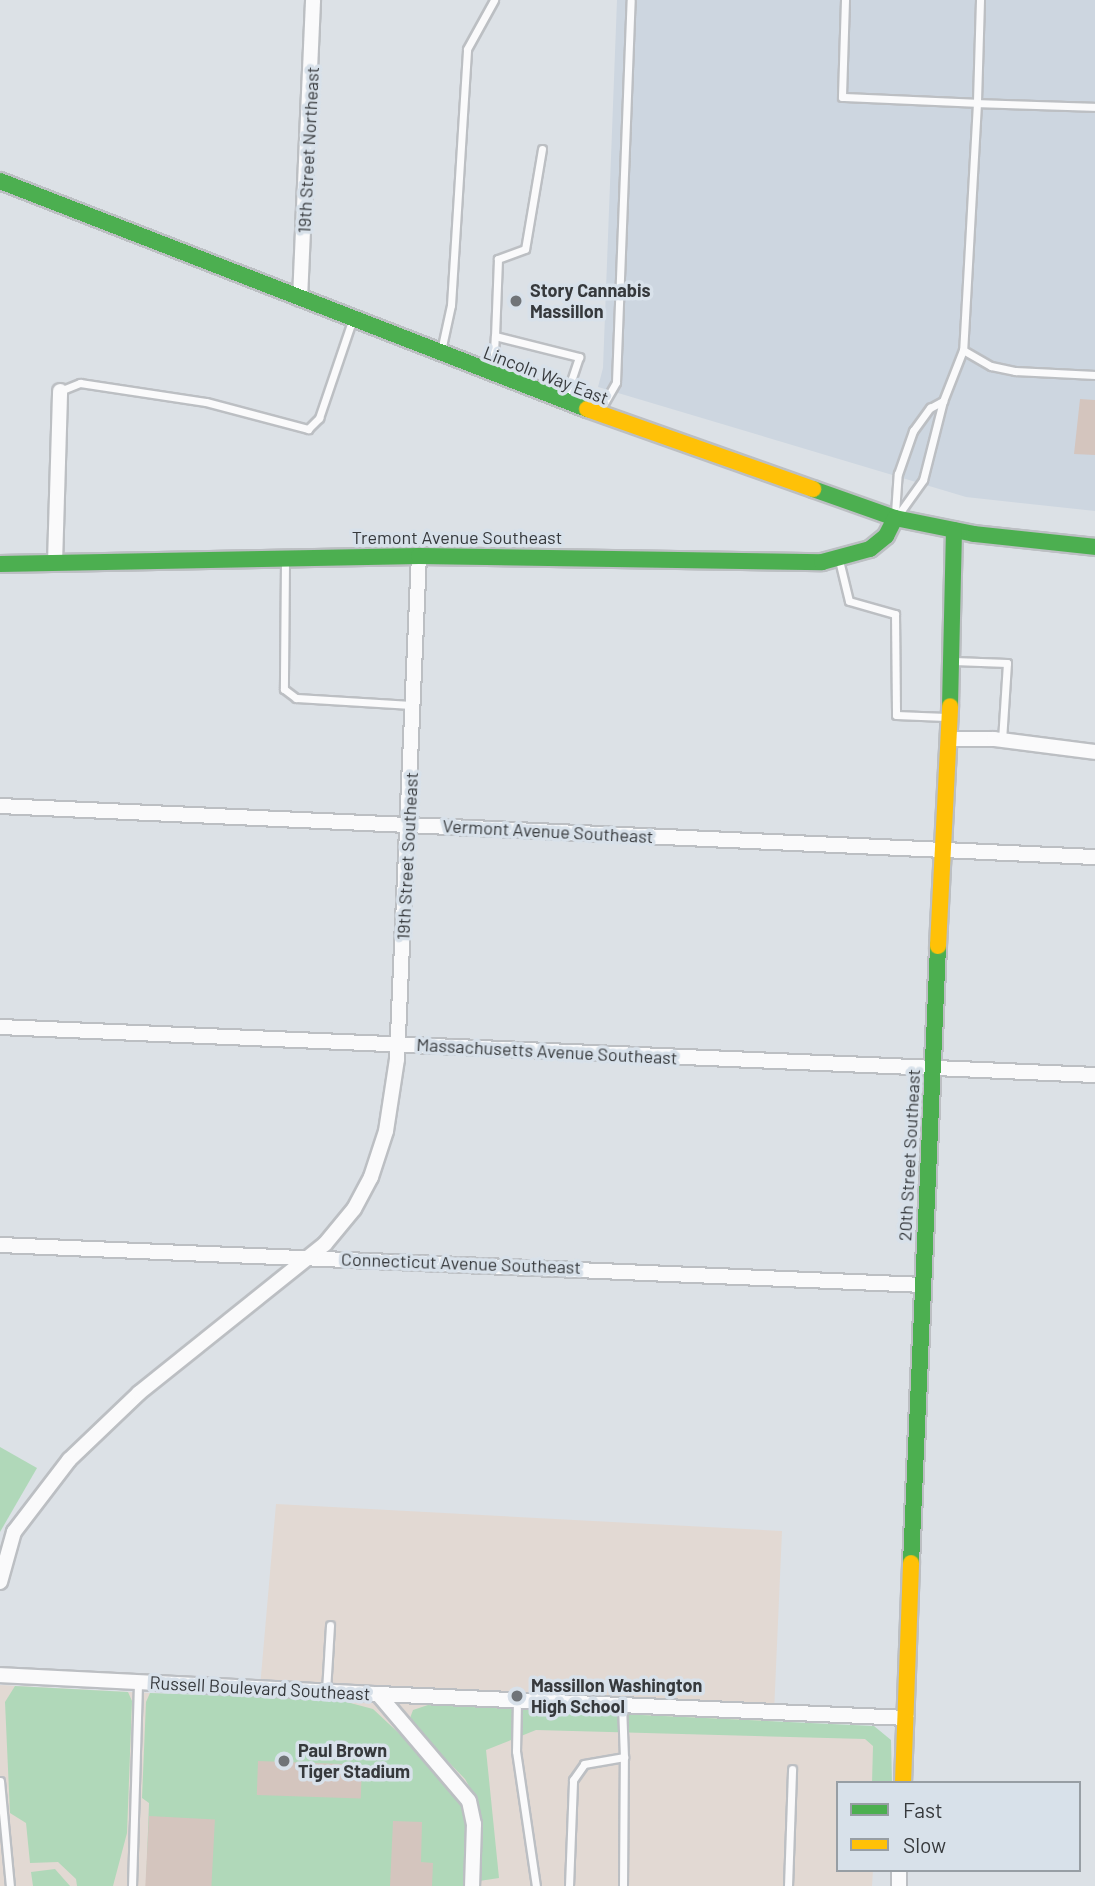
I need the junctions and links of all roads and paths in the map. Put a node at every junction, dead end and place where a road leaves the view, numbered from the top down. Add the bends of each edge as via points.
1 (313, 0) edge
2 (494, 0) edge
3 (632, 0) edge
4 (845, 0) edge
5 (980, 0) edge
6 (977, 103) junction
7 (1095, 107) edge
8 (542, 149) dead end
9 (0, 181) edge
10 (300, 299) junction
11 (352, 320) junction
12 (495, 336) junction
13 (963, 350) junction
14 (441, 356) junction
15 (1095, 374) edge
16 (492, 376) junction
17 (60, 391) joint
18 (943, 401) junction
19 (563, 403) junction
20 (597, 416) junction
21 (895, 518) junction
22 (954, 530) junction
23 (1095, 547) edge
24 (419, 556) junction
25 (285, 558) junction
26 (839, 559) junction
27 (55, 563) junction
28 (0, 564) edge
29 (953, 661) junction
30 (413, 705) junction
31 (950, 717) junction
32 (949, 739) junction
33 (1002, 740) junction
34 (1095, 752) edge
35 (0, 806) edge
36 (409, 825) junction
37 (943, 849) junction
38 (1095, 857) edge
39 (0, 1027) edge
40 (398, 1045) junction
41 (932, 1068) junction
42 (1095, 1075) edge
43 (0, 1245) edge
44 (310, 1257) junction
45 (922, 1284) junction
46 (3, 1547) edge
47 (0, 1583) edge
48 (330, 1625) dead end
49 (0, 1675) edge
50 (138, 1681) junction
51 (326, 1691) junction
52 (378, 1694) junction
53 (517, 1700) junction
54 (622, 1704) junction
55 (906, 1718) junction
56 (624, 1757) junction
57 (792, 1769) dead end
58 (0, 1781) edge
59 (903, 1781) edge
60 (10, 1886) edge
61 (132, 1886) edge
62 (472, 1886) edge
63 (536, 1886) edge
64 (569, 1886) edge
65 (623, 1886) edge
66 (788, 1886) edge

1 - 10 street, 19th Street Northeast
2 - 14 lane via 467,50 451,304
3 - 20 lane via 616,382
4 - 6 lane via 842,97
5 - 6 lane
6 - 7 lane
6 - 13 lane via 969,315
8 - 12 lane via 525,249 498,259
9 - 10 street, Lincoln Way East
10 - 11 street, Lincoln Way East
11 - 14 street, Lincoln Way East
11 - 17 lane via 319,418 308,429 206,402 80,383
12 - 16 lane
12 - 19 lane via 579,357
13 - 15 lane via 991,366 1015,371
13 - 18 lane
14 - 16 street, Lincoln Way East
16 - 19 street, Lincoln Way East
17 - 27 street
18 - 21 lane via 923,480
18 - 21 lane via 930,408 913,431 898,474
19 - 20 street, Lincoln Way East
20 - 21 street, Lincoln Way East
21 - 22 street, Lincoln Way East
21 - 26 street, Tremont Avenue Southeast via 879,542
22 - 23 street, Lincoln Way East
22 - 29 street, 20th Street Southeast
24 - 25 street, Tremont Avenue Southeast
24 - 26 street, Tremont Avenue Southeast
24 - 30 street, 19th Street Southeast
25 - 27 street, Tremont Avenue Southeast
25 - 30 lane via 284,689 296,698
26 - 31 lane via 849,601 895,614 896,715
27 - 28 street, Tremont Avenue Southeast
29 - 31 street, 20th Street Southeast
29 - 33 lane via 1007,663
30 - 36 street, 19th Street Southeast
31 - 32 street, 20th Street Southeast
32 - 33 street
32 - 37 street, 20th Street Southeast
33 - 34 street
35 - 36 street, Vermont Avenue Southeast
36 - 37 street, Vermont Avenue Southeast
36 - 40 street, 19th Street Southeast
37 - 38 street, Vermont Avenue Southeast
37 - 41 street, 20th Street Southeast
39 - 40 street, Massachusetts Avenue Southeast
40 - 41 street, Massachusetts Avenue Southeast
40 - 44 street, 19th Street Southeast via 379,1155 354,1209
41 - 42 street, Massachusetts Avenue Southeast
41 - 45 street, 20th Street Southeast
43 - 44 street, Connecticut Avenue Southeast
44 - 45 street, Connecticut Avenue Southeast
44 - 46 street via 184,1355 94,1434 25,1513
45 - 55 street, 20th Street Southeast
46 - 47 street
48 - 51 lane
49 - 50 street, Russell Boulevard Southeast
50 - 51 street, Russell Boulevard Southeast
50 - 61 lane
51 - 52 street, Russell Boulevard Southeast
52 - 53 street
52 - 62 street, Russell Boulevard Southeast via 469,1801 474,1824
53 - 54 street
53 - 63 lane via 516,1751
54 - 55 street
54 - 56 lane
55 - 59 street, 20th Street Southeast
56 - 64 lane via 584,1763 573,1780
56 - 65 lane
57 - 66 lane
58 - 60 lane

